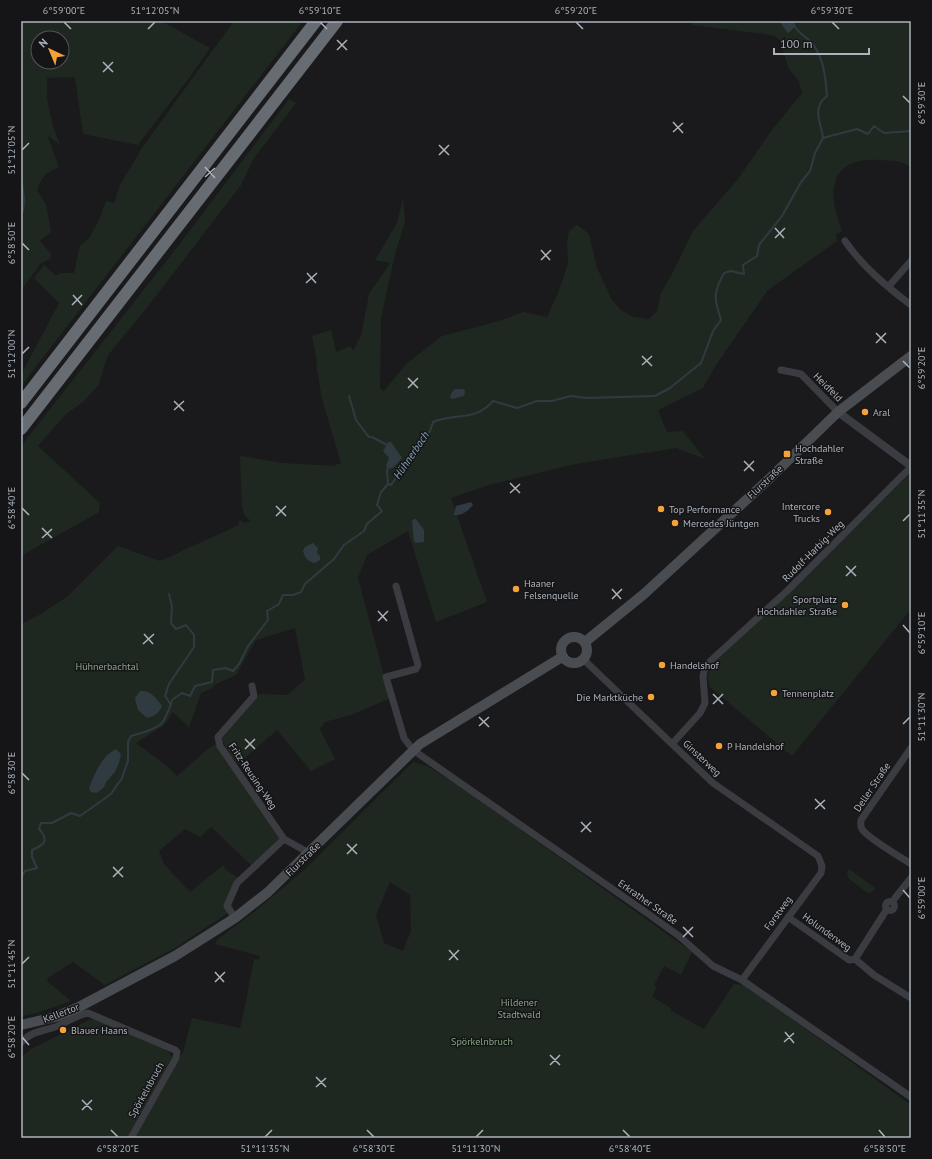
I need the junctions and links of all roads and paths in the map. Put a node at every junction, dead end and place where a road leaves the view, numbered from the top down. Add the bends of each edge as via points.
1 (316, 21) edge
2 (337, 21) edge
3 (845, 241) dead end
4 (911, 261) edge
5 (888, 287) junction
6 (911, 305) edge
7 (911, 356) edge
8 (781, 370) dead end
9 (21, 403) edge
10 (838, 412) junction
11 (21, 429) edge
12 (911, 467) edge
13 (396, 586) dead end
14 (585, 642) junction
15 (562, 657) junction
16 (584, 660) junction
17 (252, 686) dead end
18 (672, 744) junction
19 (911, 748) edge
20 (413, 750) junction
21 (284, 839) junction
22 (309, 853) junction
23 (818, 856) joint
24 (911, 864) edge
25 (911, 878) edge
26 (895, 898) dead end
27 (887, 909) dead end
28 (788, 917) junction
29 (235, 918) junction
30 (855, 959) junction
31 (742, 980) junction
32 (911, 998) edge
33 (21, 1025) edge
34 (21, 1043) edge
35 (177, 1052) joint
36 (911, 1097) edge
37 (131, 1138) edge

1 - 9 highway
2 - 11 highway
3 - 5 street via 871,273
4 - 5 street
5 - 6 street
7 - 10 main road, Flurstraße
8 - 10 street, Heidfeld via 801,374
10 - 12 street
10 - 14 main road, Flurstraße via 644,594
12 - 18 street, Rudolf-Harbig-Weg via 787,591 705,666 705,703 700,713
13 - 20 street via 418,665 416,670 386,677 404,738
14 - 15 main road via 573,636 564,640 560,649
14 - 16 main road via 587,651
15 - 16 main road via 573,664
15 - 20 main road, Flurstraße via 430,736
16 - 18 street, Ginsterweg
17 - 21 street, Fritz-Reusing-Weg via 254,696 218,737 220,746
18 - 23 street, Ginsterweg via 713,783
19 - 24 street, Deller Straße via 860,825 869,836
20 - 22 main road, Flurstraße
20 - 31 street, Erkrather Straße via 648,913 713,966
21 - 22 street, Fritz-Reusing-Weg
21 - 29 street via 237,883 227,906
22 - 29 main road, Flurstraße via 268,892
23 - 28 street, Forstweg via 822,866 821,873
25 - 26 street
27 - 30 street
28 - 30 street, Holunderweg via 848,960
28 - 31 street, Forstweg
29 - 33 main road, Flurstraße via 175,956 77,1008 55,1017
30 - 32 street, Holunderweg
31 - 36 street, Erkrather Straße
34 - 35 street, Kellertor via 32,1034 88,1013
35 - 37 street, Spörkelnbruch

